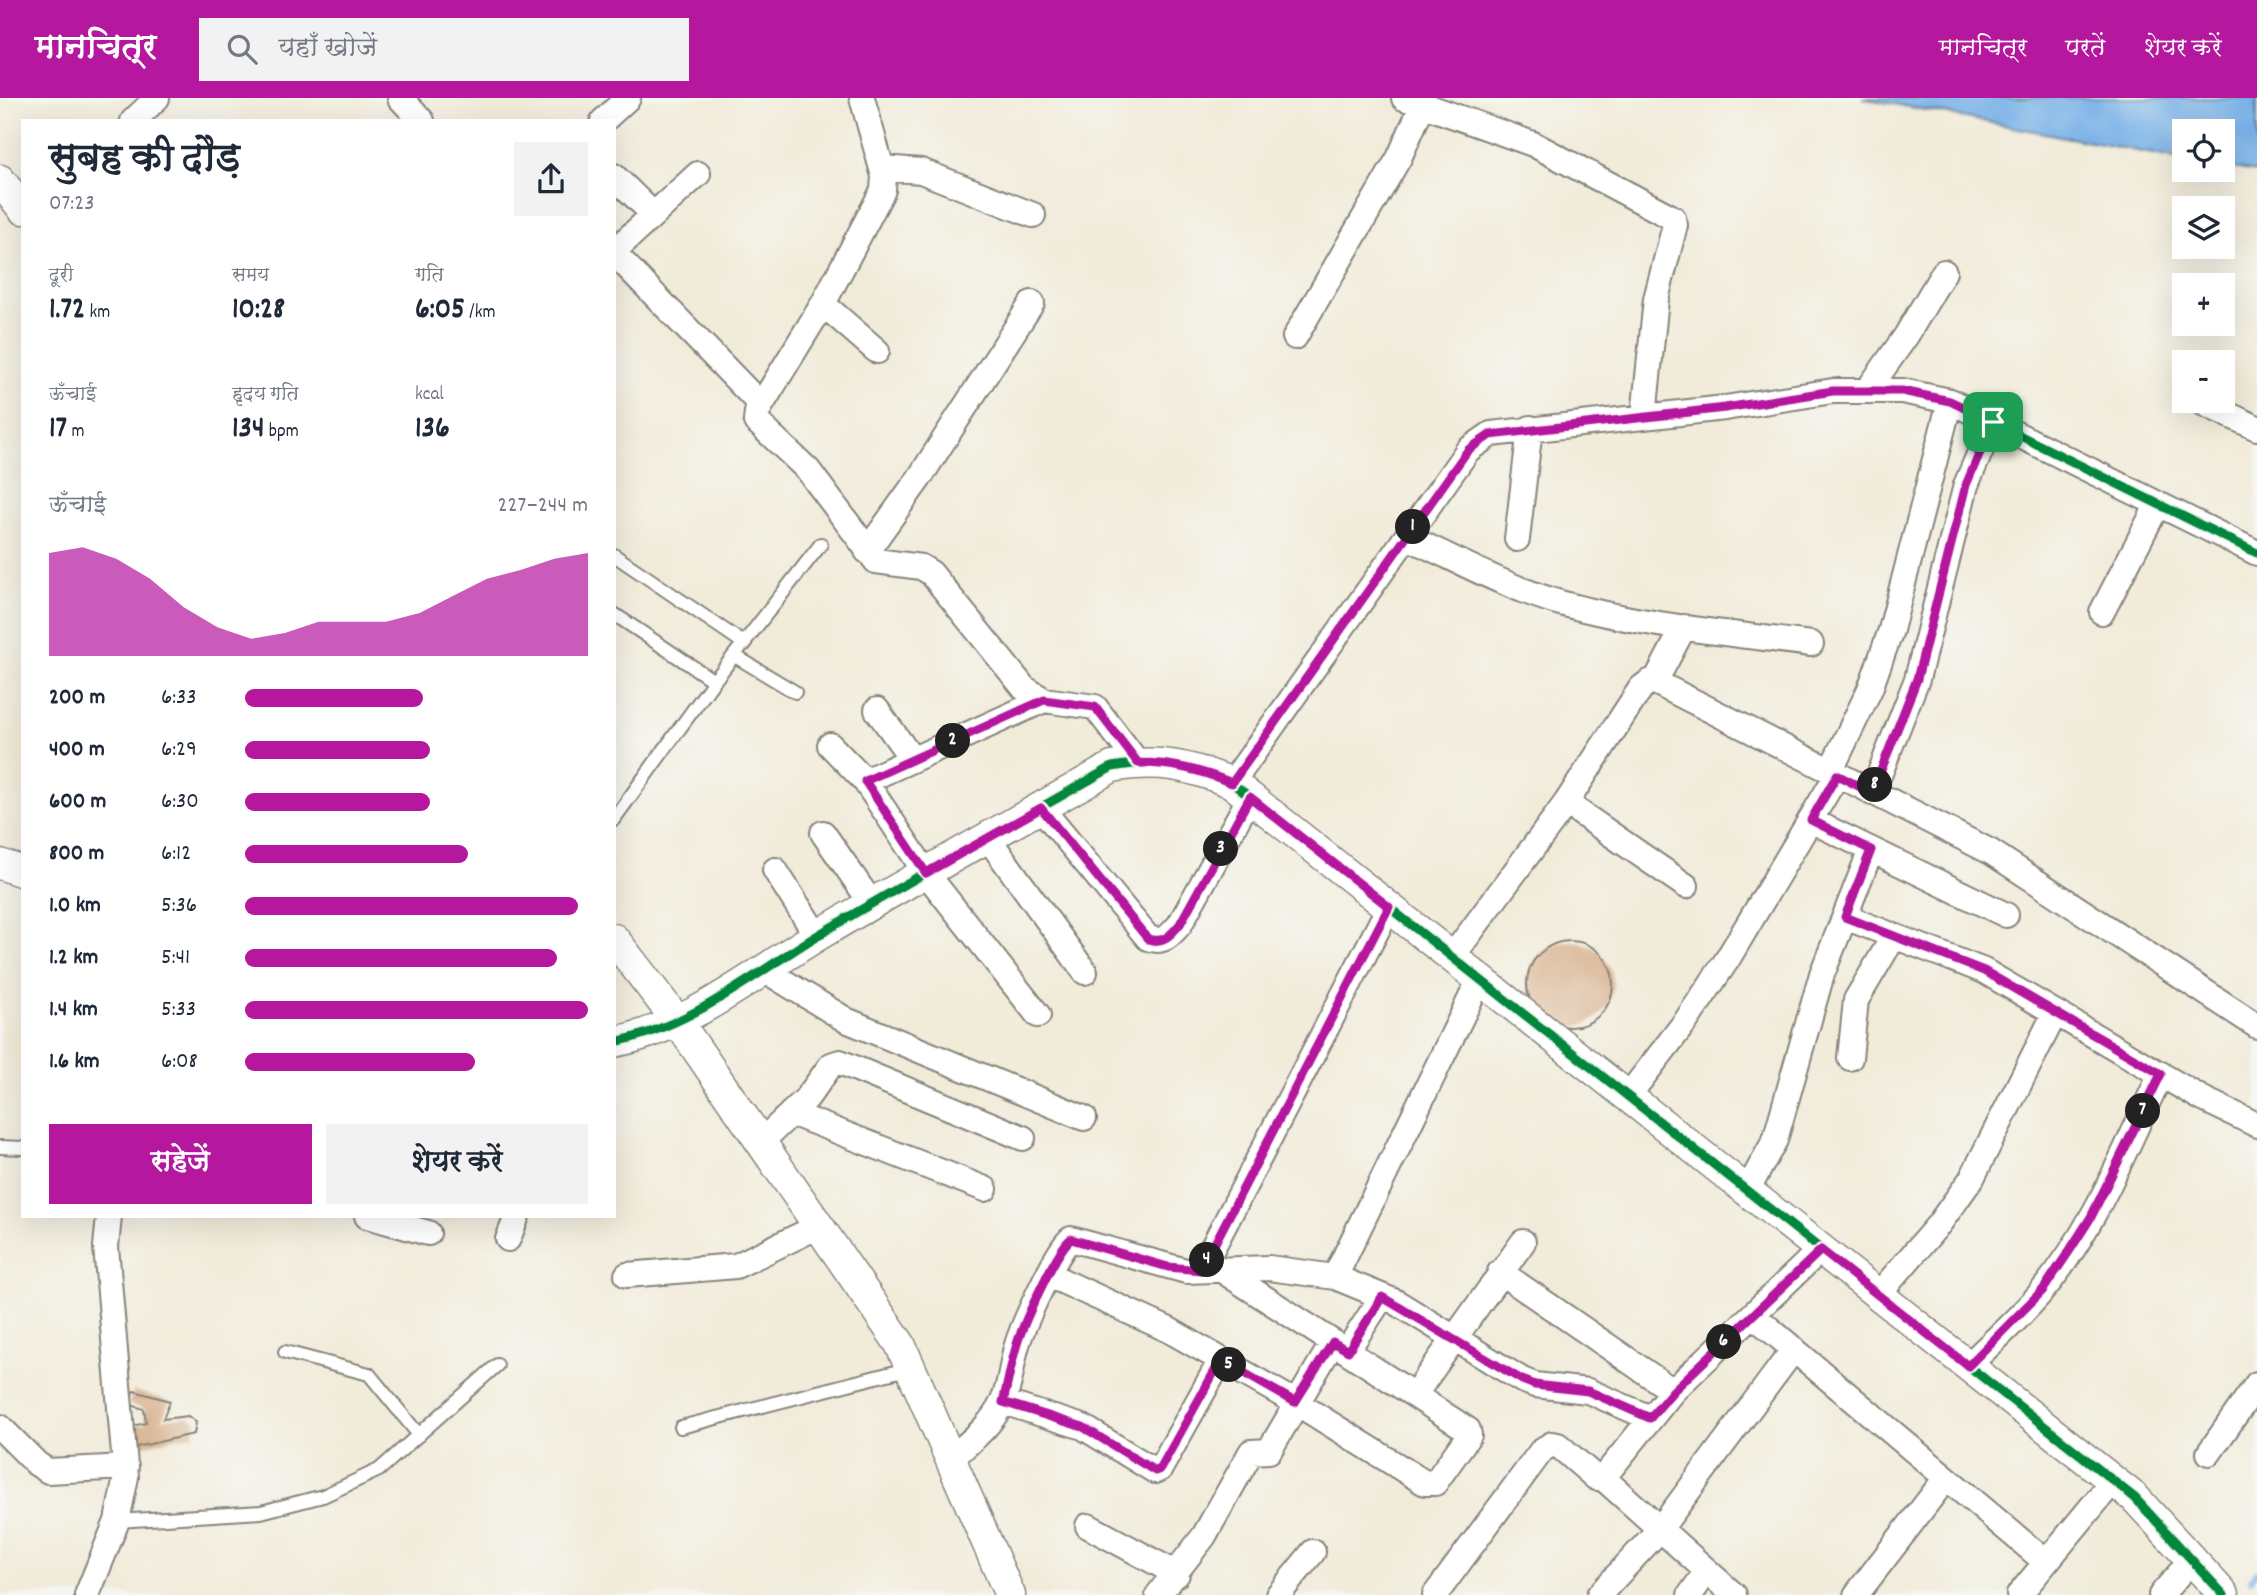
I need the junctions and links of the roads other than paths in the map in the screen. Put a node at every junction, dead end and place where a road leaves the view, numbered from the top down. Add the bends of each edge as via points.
1 (157, 98) edge
2 (400, 98) edge
3 (628, 98) edge
4 (862, 98) edge
5 (1414, 101) edge
6 (135, 119) edge
7 (420, 119) edge
8 (606, 119) edge
9 (882, 168) junction
10 (698, 174) dead end
11 (616, 178) edge
12 (0, 180) edge
13 (21, 206) edge
14 (653, 214) junction
15 (1033, 215) dead end
16 (616, 250) edge
17 (616, 254) edge
18 (1944, 272) dead end
19 (1032, 303) dead end
20 (823, 304) junction
21 (1295, 337) dead end
22 (877, 351) dead end
23 (1867, 391) junction
24 (1950, 401) junction
25 (761, 405) junction
26 (2225, 413) edge
27 (1644, 416) junction
28 (1993, 422) junction
29 (1530, 428) junction
30 (2257, 428) edge
31 (2158, 504) junction
32 (1406, 537) junction
33 (1517, 539) dead end
34 (821, 544) dead end
35 (867, 551) junction
36 (2257, 553) edge
37 (616, 556) edge
38 (2102, 612) dead end
39 (616, 615) edge
40 (1685, 627) junction
41 (746, 644) junction
42 (1811, 644) dead end
43 (735, 656) junction
44 (714, 681) junction
45 (1656, 682) junction
46 (795, 692) dead end
47 (1044, 700) junction
48 (877, 710) dead end
49 (830, 745) dead end
50 (912, 759) junction
51 (1138, 763) junction
52 (1833, 773) junction
53 (865, 781) junction
54 (1241, 790) junction
55 (1872, 793) junction
56 (1566, 803) junction
57 (1041, 808) junction
58 (616, 816) edge
59 (1811, 820) junction
60 (823, 832) dead end
61 (988, 838) junction
62 (1871, 850) junction
63 (0, 864) edge
64 (775, 870) dead end
65 (21, 871) edge
66 (926, 873) junction
67 (1686, 886) dead end
68 (872, 904) junction
69 (1389, 907) junction
70 (2006, 915) dead end
71 (1845, 917) junction
72 (817, 936) junction
73 (1894, 936) junction
74 (616, 942) edge
75 (1452, 957) junction
76 (763, 969) junction
77 (1085, 972) dead end
78 (1479, 979) junction
79 (2056, 1013) junction
80 (1038, 1015) dead end
81 (678, 1022) junction
82 (2257, 1026) edge
83 (616, 1042) edge
84 (1850, 1058) dead end
85 (2161, 1074) junction
86 (1628, 1096) junction
87 (791, 1114) junction
88 (1084, 1118) dead end
89 (2257, 1125) edge
90 (1023, 1138) dead end
91 (761, 1142) junction
92 (0, 1147) edge
93 (21, 1148) edge
94 (985, 1189) dead end
95 (1747, 1191) junction
96 (109, 1218) edge
97 (374, 1218) edge
98 (819, 1226) junction
99 (428, 1233) dead end
100 (1523, 1242) dead end
101 (1821, 1250) junction
102 (1211, 1270) junction
103 (1500, 1272) junction
104 (627, 1275) dead end
105 (1049, 1275) junction
106 (1335, 1278) junction
107 (1878, 1295) junction
108 (1382, 1297) junction
109 (1753, 1315) junction
110 (1452, 1338) junction
111 (1340, 1347) junction
112 (1794, 1349) junction
113 (285, 1352) dead end
114 (1221, 1360) junction
115 (497, 1365) dead end
116 (1968, 1366) junction
117 (911, 1368) junction
118 (2257, 1384) edge
119 (1673, 1391) junction
120 (1415, 1394) junction
121 (1003, 1402) junction
122 (1295, 1402) junction
123 (1650, 1418) junction
124 (0, 1427) edge
125 (681, 1427) dead end
126 (419, 1435) junction
127 (2209, 1453) dead end
128 (951, 1459) junction
129 (126, 1467) junction
130 (1603, 1478) junction
131 (1946, 1478) junction
132 (2113, 1481) junction
133 (117, 1521) junction
134 (1088, 1526) dead end
135 (1660, 1529) junction
136 (1314, 1552) dead end
137 (2191, 1560) junction
138 (2046, 1562) junction
139 (1707, 1571) junction
140 (1177, 1574) junction
141 (87, 1595) edge
142 (1010, 1595) edge
143 (1158, 1595) edge
144 (1278, 1595) edge
145 (1435, 1595) edge
146 (1599, 1595) edge
147 (1690, 1595) edge
148 (1734, 1595) edge
149 (1856, 1595) edge
150 (2019, 1595) edge
151 (2161, 1595) edge
152 (2224, 1595) edge

1 - 6 street
2 - 7 street
3 - 8 street
4 - 9 street
5 - 21 street via 1399,158
5 - 27 street via 1533,144 1673,218 1656,299
9 - 15 street via 921,171
9 - 20 street via 883,190
10 - 14 street
11 - 14 street
12 - 13 street
14 - 16 street
17 - 25 street
18 - 23 street
19 - 35 street
20 - 22 street
20 - 25 street
23 - 24 street via 1902,391
23 - 27 street via 1833,391
24 - 28 street
24 - 52 street via 1891,630
25 - 35 street via 756,421 808,470
26 - 30 street
27 - 29 street
28 - 31 street
28 - 55 street via 1966,485 1917,679
29 - 32 street via 1490,435 1468,450
29 - 33 street
31 - 36 street
31 - 38 street
32 - 40 street via 1562,603
32 - 54 street
34 - 41 lane
35 - 47 street via 876,561 921,567 931,573 1024,688
37 - 41 lane
39 - 44 lane
40 - 42 street
40 - 45 street
41 - 43 lane
43 - 44 lane
43 - 46 lane
44 - 58 lane
45 - 52 street
45 - 56 street via 1641,688
47 - 50 street
47 - 51 street via 1095,707
48 - 50 street
49 - 53 street
50 - 53 street
51 - 54 street via 1196,769
51 - 57 street via 1112,768
52 - 55 street
52 - 59 street
53 - 66 street
54 - 57 street via 1180,924 1166,939 1156,942 1148,939
54 - 69 street
55 - 82 street via 1990,852
56 - 67 street
56 - 75 street
57 - 61 street
59 - 62 street
59 - 86 street via 1727,960
60 - 68 street
61 - 66 street
61 - 77 street
62 - 70 street
62 - 71 street
63 - 65 street
64 - 72 street
66 - 68 street
66 - 80 street
68 - 72 street
69 - 75 street
69 - 102 street
71 - 73 street
71 - 95 street via 1809,1016 1783,1120
72 - 76 street
73 - 79 street via 1984,971
73 - 84 street via 1856,1000
74 - 81 street
75 - 78 street
76 - 81 street
76 - 88 street via 846,1020
78 - 86 street
78 - 106 street
79 - 85 street
79 - 107 street via 1972,1178
81 - 83 street via 646,1036
81 - 91 street
85 - 89 street
85 - 116 street via 2070,1250 2043,1290
86 - 95 street
87 - 90 street via 831,1065 840,1062
87 - 91 street
87 - 94 street
91 - 98 street
92 - 93 lane
95 - 101 street
96 - 129 street via 106,1247
97 - 99 street
98 - 104 street via 736,1266
98 - 117 street via 900,1344
100 - 103 street
101 - 107 street
101 - 109 street
102 - 105 street via 1168,1267 1071,1239
102 - 106 street via 1269,1268
102 - 111 street
103 - 110 street
103 - 119 street
105 - 114 street via 1169,1330
105 - 121 street via 1017,1343
106 - 108 street
107 - 116 street
108 - 110 street
108 - 111 street
109 - 112 street
109 - 119 street
110 - 120 street
110 - 123 street via 1522,1380 1588,1391
111 - 120 street
111 - 122 street
112 - 131 street
112 - 135 street
113 - 126 lane via 369,1374
114 - 121 street via 1155,1471 1083,1427
114 - 122 street
115 - 126 lane
116 - 132 street
117 - 125 lane
117 - 128 street
118 - 127 street
119 - 123 street
120 - 122 street via 1469,1433 1430,1485
121 - 128 street via 989,1423
122 - 140 street via 1268,1453 1251,1452 1205,1536
123 - 130 street
124 - 129 street via 48,1471
126 - 133 lane via 379,1470 323,1496 261,1512
128 - 142 street
129 - 133 street
130 - 135 street
130 - 145 street via 1596,1478 1558,1445 1547,1446
131 - 138 street
131 - 149 street
132 - 137 street via 2135,1498
132 - 138 street
133 - 141 street
134 - 140 street
135 - 139 street
135 - 146 street
136 - 144 street
137 - 151 street
137 - 152 street
138 - 150 street
139 - 147 street
139 - 148 street
140 - 143 street

